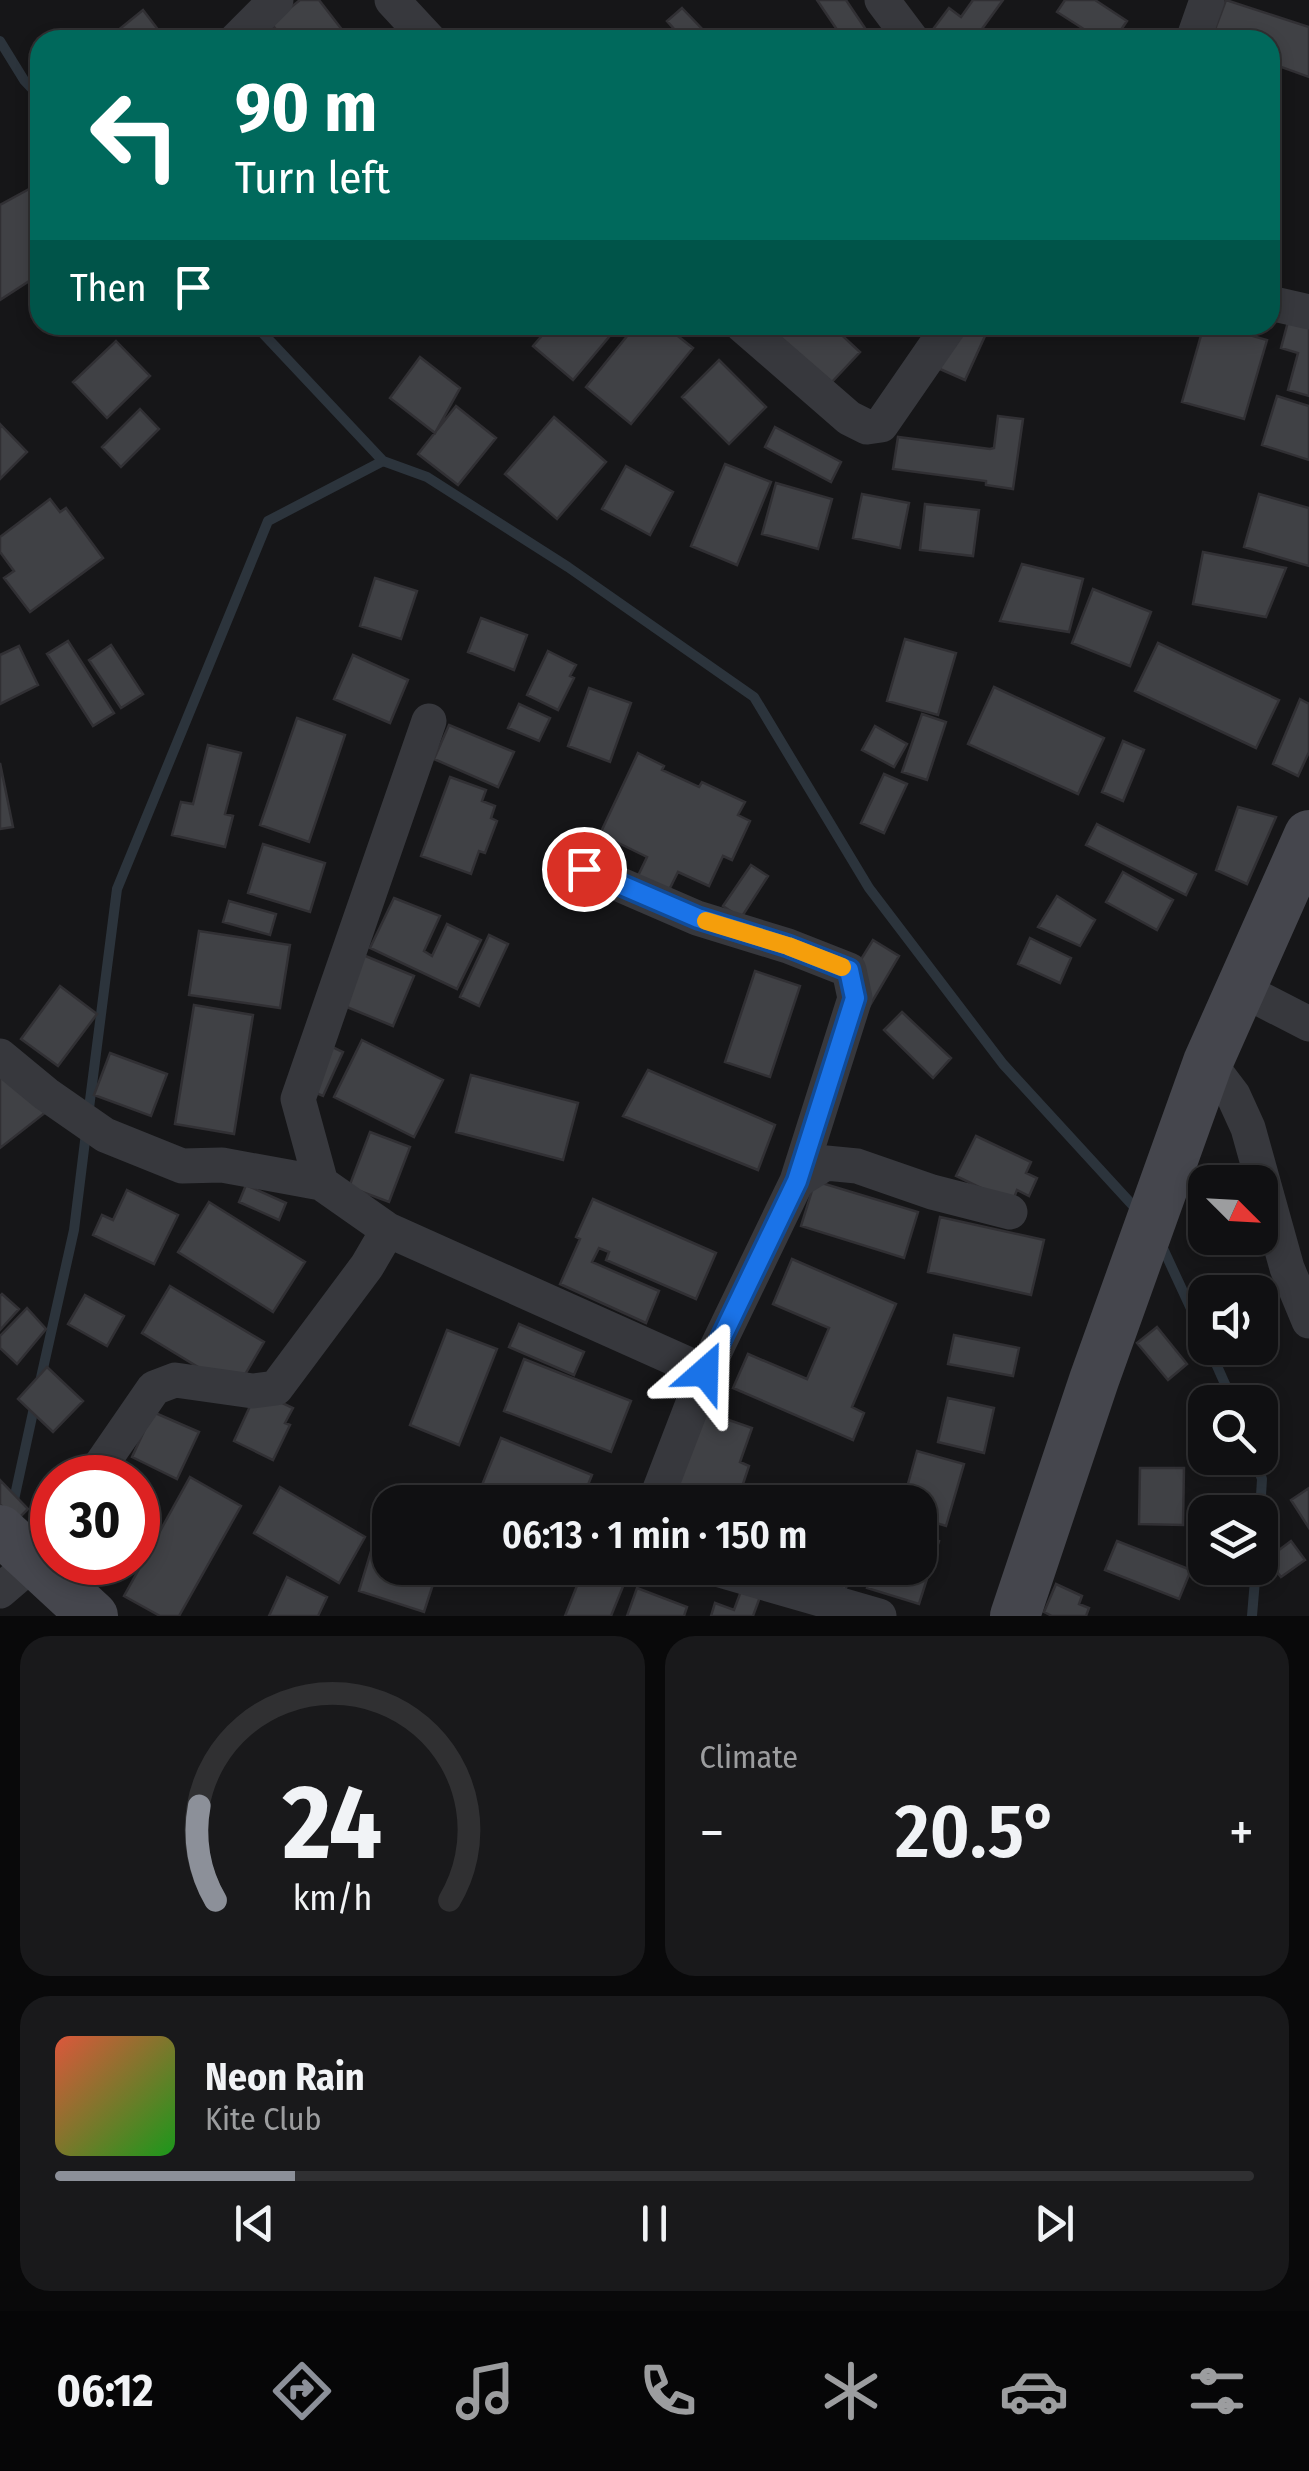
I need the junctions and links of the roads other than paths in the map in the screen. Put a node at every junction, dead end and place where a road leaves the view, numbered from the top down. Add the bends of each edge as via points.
1 (276, 0) edge
2 (392, 0) edge
3 (882, 0) edge
4 (1207, 0) edge
5 (246, 30) edge
6 (420, 30) edge
7 (904, 30) edge
8 (1196, 30) edge
9 (1280, 305) edge
10 (1309, 312) edge
11 (754, 335) edge
12 (943, 335) edge
13 (429, 721) dead end
14 (1309, 836) edge
15 (584, 869) dead end
16 (1241, 989) junction
17 (1309, 1024) edge
18 (0, 1056) edge
19 (1208, 1062) junction
20 (797, 1181) junction
21 (321, 1183) junction
22 (1010, 1212) dead end
23 (388, 1230) junction
24 (1309, 1321) edge
25 (705, 1372) junction
26 (108, 1455) edge
27 (662, 1485) edge
28 (22, 1554) edge
29 (772, 1585) edge
30 (93, 1616) edge
31 (879, 1616) edge
32 (1015, 1616) edge

1 - 5 street
2 - 6 street
3 - 7 street
4 - 8 street
9 - 10 street
11 - 12 street via 849,418 867,426 881,425
13 - 21 street via 298,1099
14 - 16 main road
15 - 20 street via 698,918 849,970 855,998
16 - 17 street
16 - 19 main road
18 - 21 street via 105,1135 182,1166 222,1165
19 - 24 street via 1248,1128 1287,1268
19 - 32 main road
20 - 22 street via 826,1163 857,1166
20 - 25 street
21 - 23 street
23 - 25 street
23 - 26 street via 276,1388 175,1380 154,1388
25 - 27 street
28 - 30 main road
29 - 31 street

